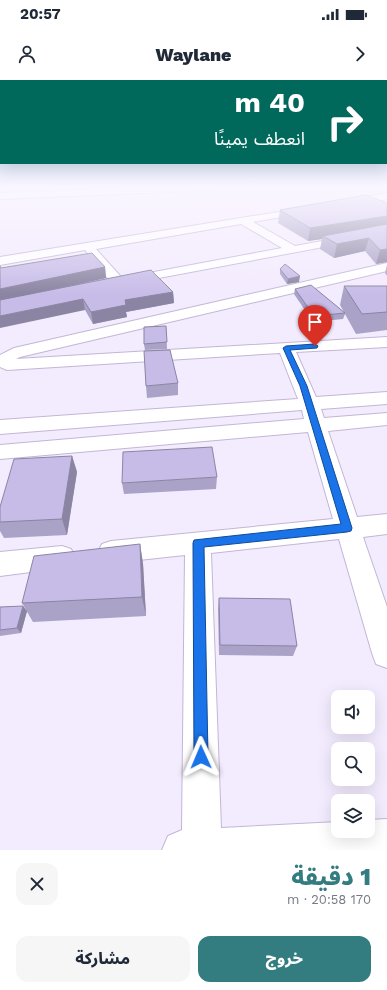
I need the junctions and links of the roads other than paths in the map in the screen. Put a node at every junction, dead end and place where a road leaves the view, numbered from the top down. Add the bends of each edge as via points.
1 (226, 223) edge
2 (248, 223) edge
3 (387, 232) edge
4 (88, 246) junction
5 (294, 250) junction
6 (0, 261) edge
7 (387, 267) edge
8 (364, 273) junction
9 (381, 281) dead end
10 (387, 342) edge
11 (286, 348) junction
12 (0, 362) edge
13 (0, 365) edge
14 (387, 398) edge
15 (313, 414) junction
16 (387, 419) edge
17 (0, 427) edge
18 (0, 452) edge
19 (387, 524) edge
20 (347, 528) junction
21 (198, 543) junction
22 (0, 564) edge
23 (387, 653) edge
24 (387, 839) edge
25 (196, 850) edge

1 - 4 street
2 - 5 street
3 - 5 street
4 - 5 street via 113,283
4 - 6 street
7 - 8 street
8 - 9 street
8 - 12 street via 14,352
10 - 11 street
11 - 13 street
11 - 15 street
14 - 15 street
15 - 16 street
15 - 17 street
15 - 18 street
15 - 20 street
19 - 20 street
20 - 21 street
20 - 23 street
21 - 22 street
21 - 25 street
24 - 25 street

